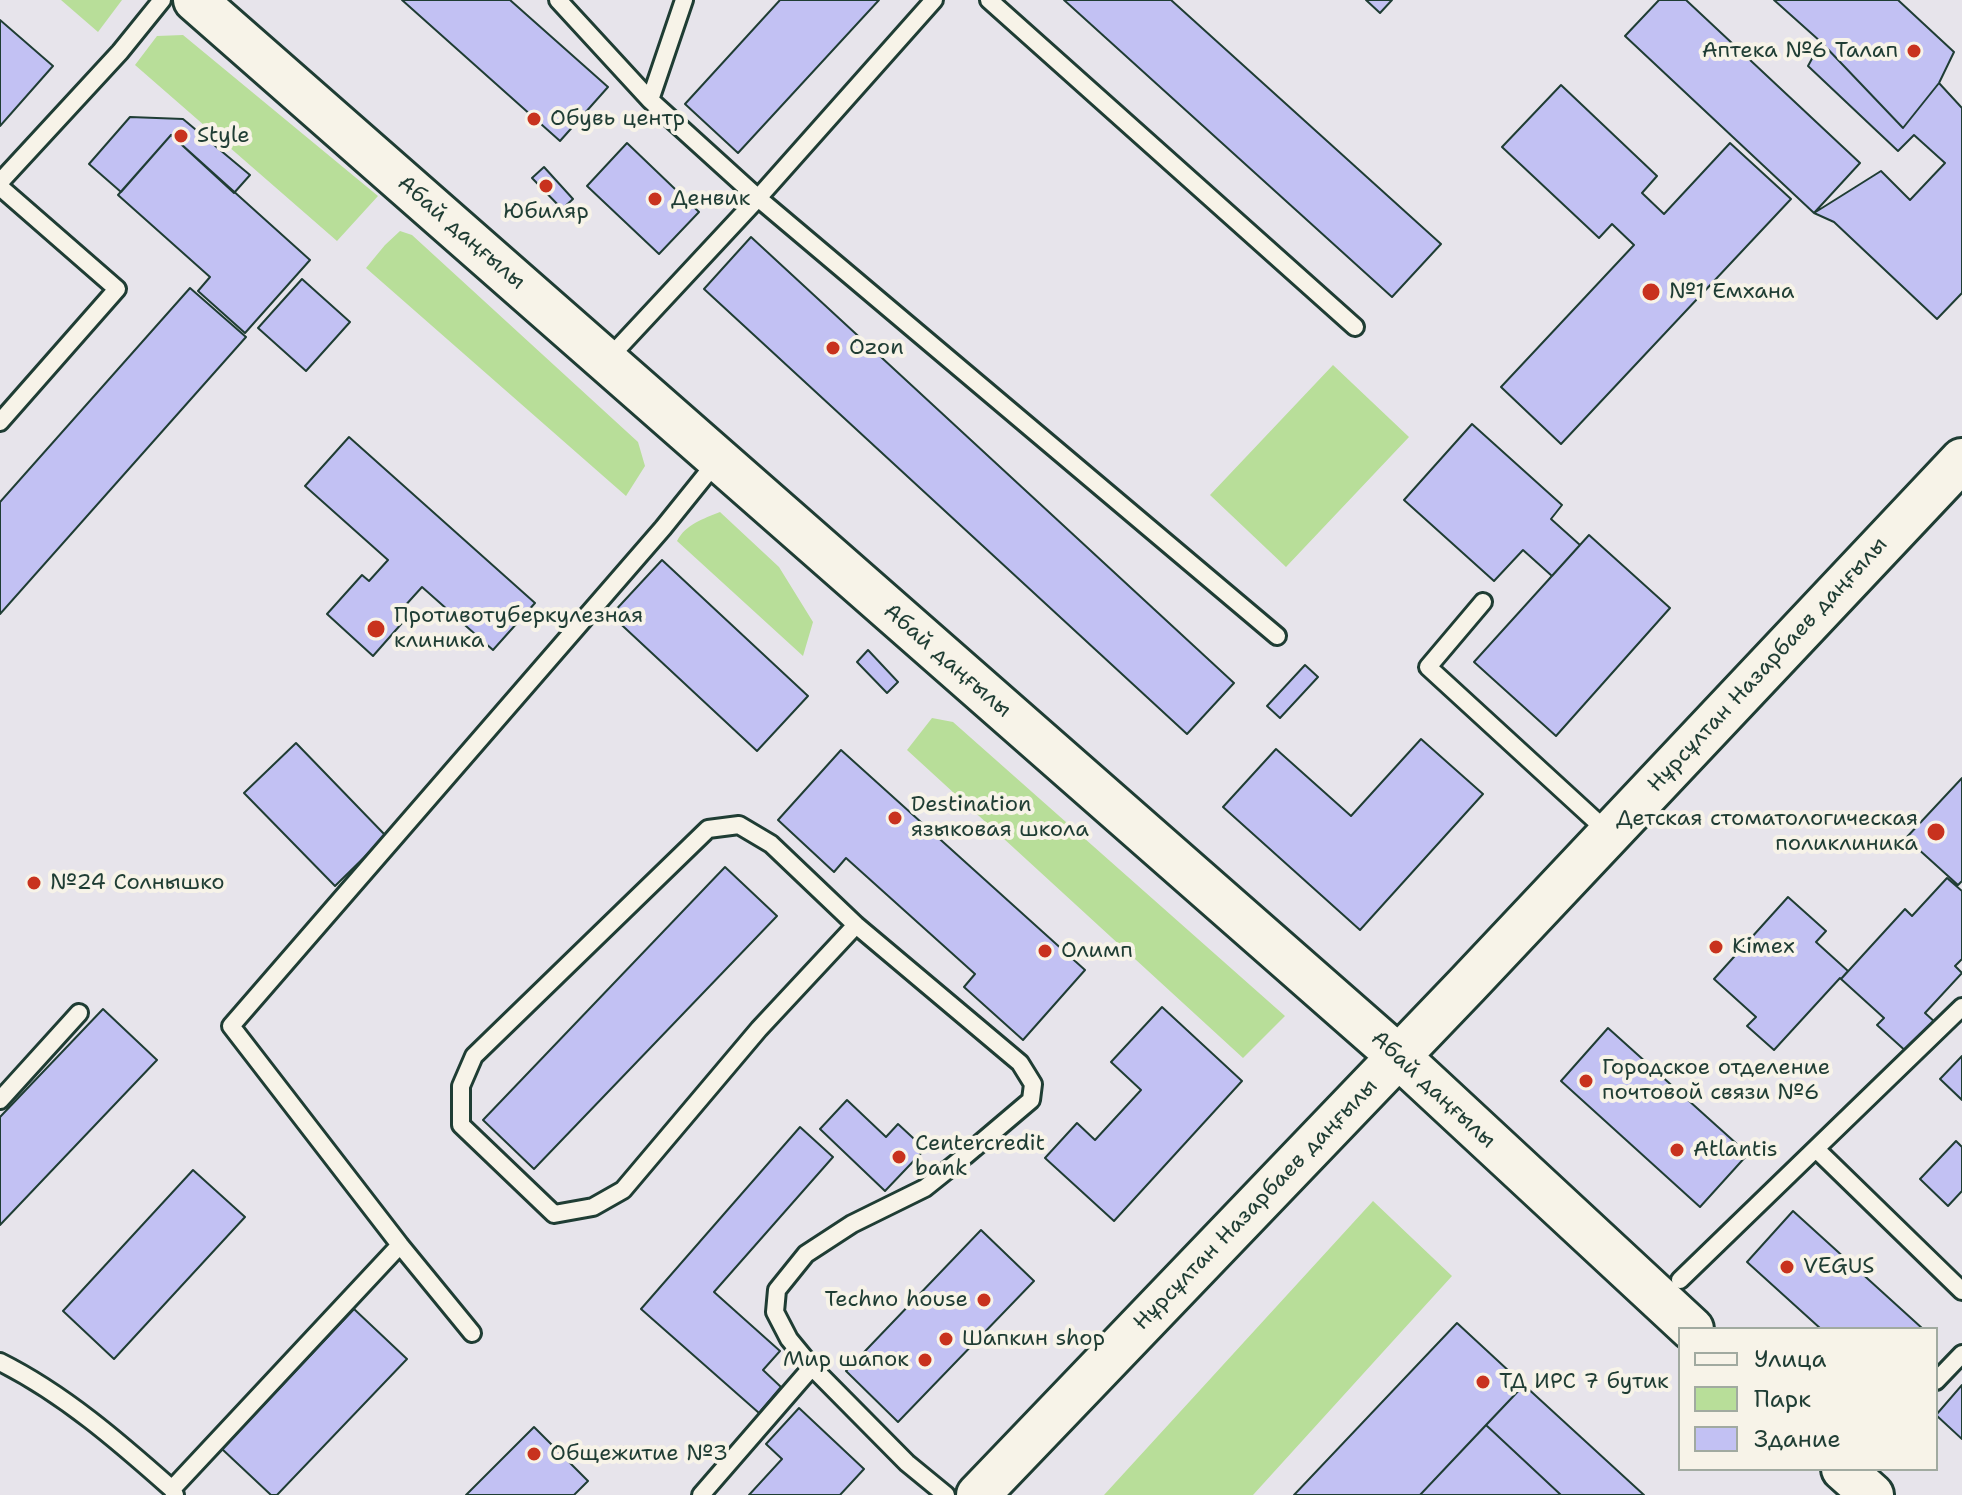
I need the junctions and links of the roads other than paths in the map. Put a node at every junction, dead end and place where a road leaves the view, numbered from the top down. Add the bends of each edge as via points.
1 (162, 0) edge
2 (195, 0) edge
3 (558, 0) edge
4 (684, 0) edge
5 (934, 0) edge
6 (989, 0) edge
7 (650, 100) junction
8 (0, 184) edge
9 (758, 198) junction
10 (1355, 327) dead end
11 (606, 361) junction
12 (0, 422) edge
13 (718, 459) junction
14 (1962, 460) edge
15 (1483, 602) dead end
16 (1277, 636) dead end
17 (1609, 833) junction
18 (856, 925) junction
19 (1962, 1007) edge
20 (79, 1013) dead end
21 (1398, 1056) junction
22 (0, 1100) edge
23 (1816, 1149) junction
24 (400, 1245) junction
25 (1680, 1280) dead end
26 (1962, 1291) edge
27 (1690, 1327) edge
28 (472, 1333) dead end
29 (1962, 1354) edge
30 (0, 1362) edge
31 (812, 1367) junction
32 (1938, 1379) edge
33 (1845, 1471) edge
34 (174, 1492) edge
35 (701, 1495) edge
36 (946, 1495) edge
37 (978, 1495) edge
38 (1872, 1495) edge

1 - 8 lane
2 - 11 main road, Абай даңғылы
3 - 7 lane
4 - 7 lane
5 - 9 lane
6 - 10 lane
7 - 9 lane
8 - 12 lane via 117,289
9 - 11 lane
9 - 16 lane
11 - 13 main road, Абай даңғылы
13 - 21 main road, Абай даңғылы
13 - 24 lane via 231,1026
14 - 17 main road, Нұрсұлтан Назарбаев даңғылы
15 - 17 lane via 1428,667
17 - 21 main road, Нұрсұлтан Назарбаев даңғылы
18 - 18 lane via 771,844 739,825 708,829 474,1056 461,1086 461,1125 554,1214 593,1207 623,1190 759,1029
18 - 31 lane via 1020,1063 1033,1084 1031,1100 965,1156 925,1188 806,1254 777,1290 775,1312
19 - 23 lane
20 - 22 lane
21 - 27 main road, Абай даңғылы
21 - 37 main road, Нұрсұлтан Назарбаев даңғылы
23 - 25 lane
23 - 26 lane
24 - 28 lane
24 - 34 lane
29 - 32 lane
30 - 34 lane via 112,1436
31 - 35 lane
31 - 36 lane
33 - 38 main road

